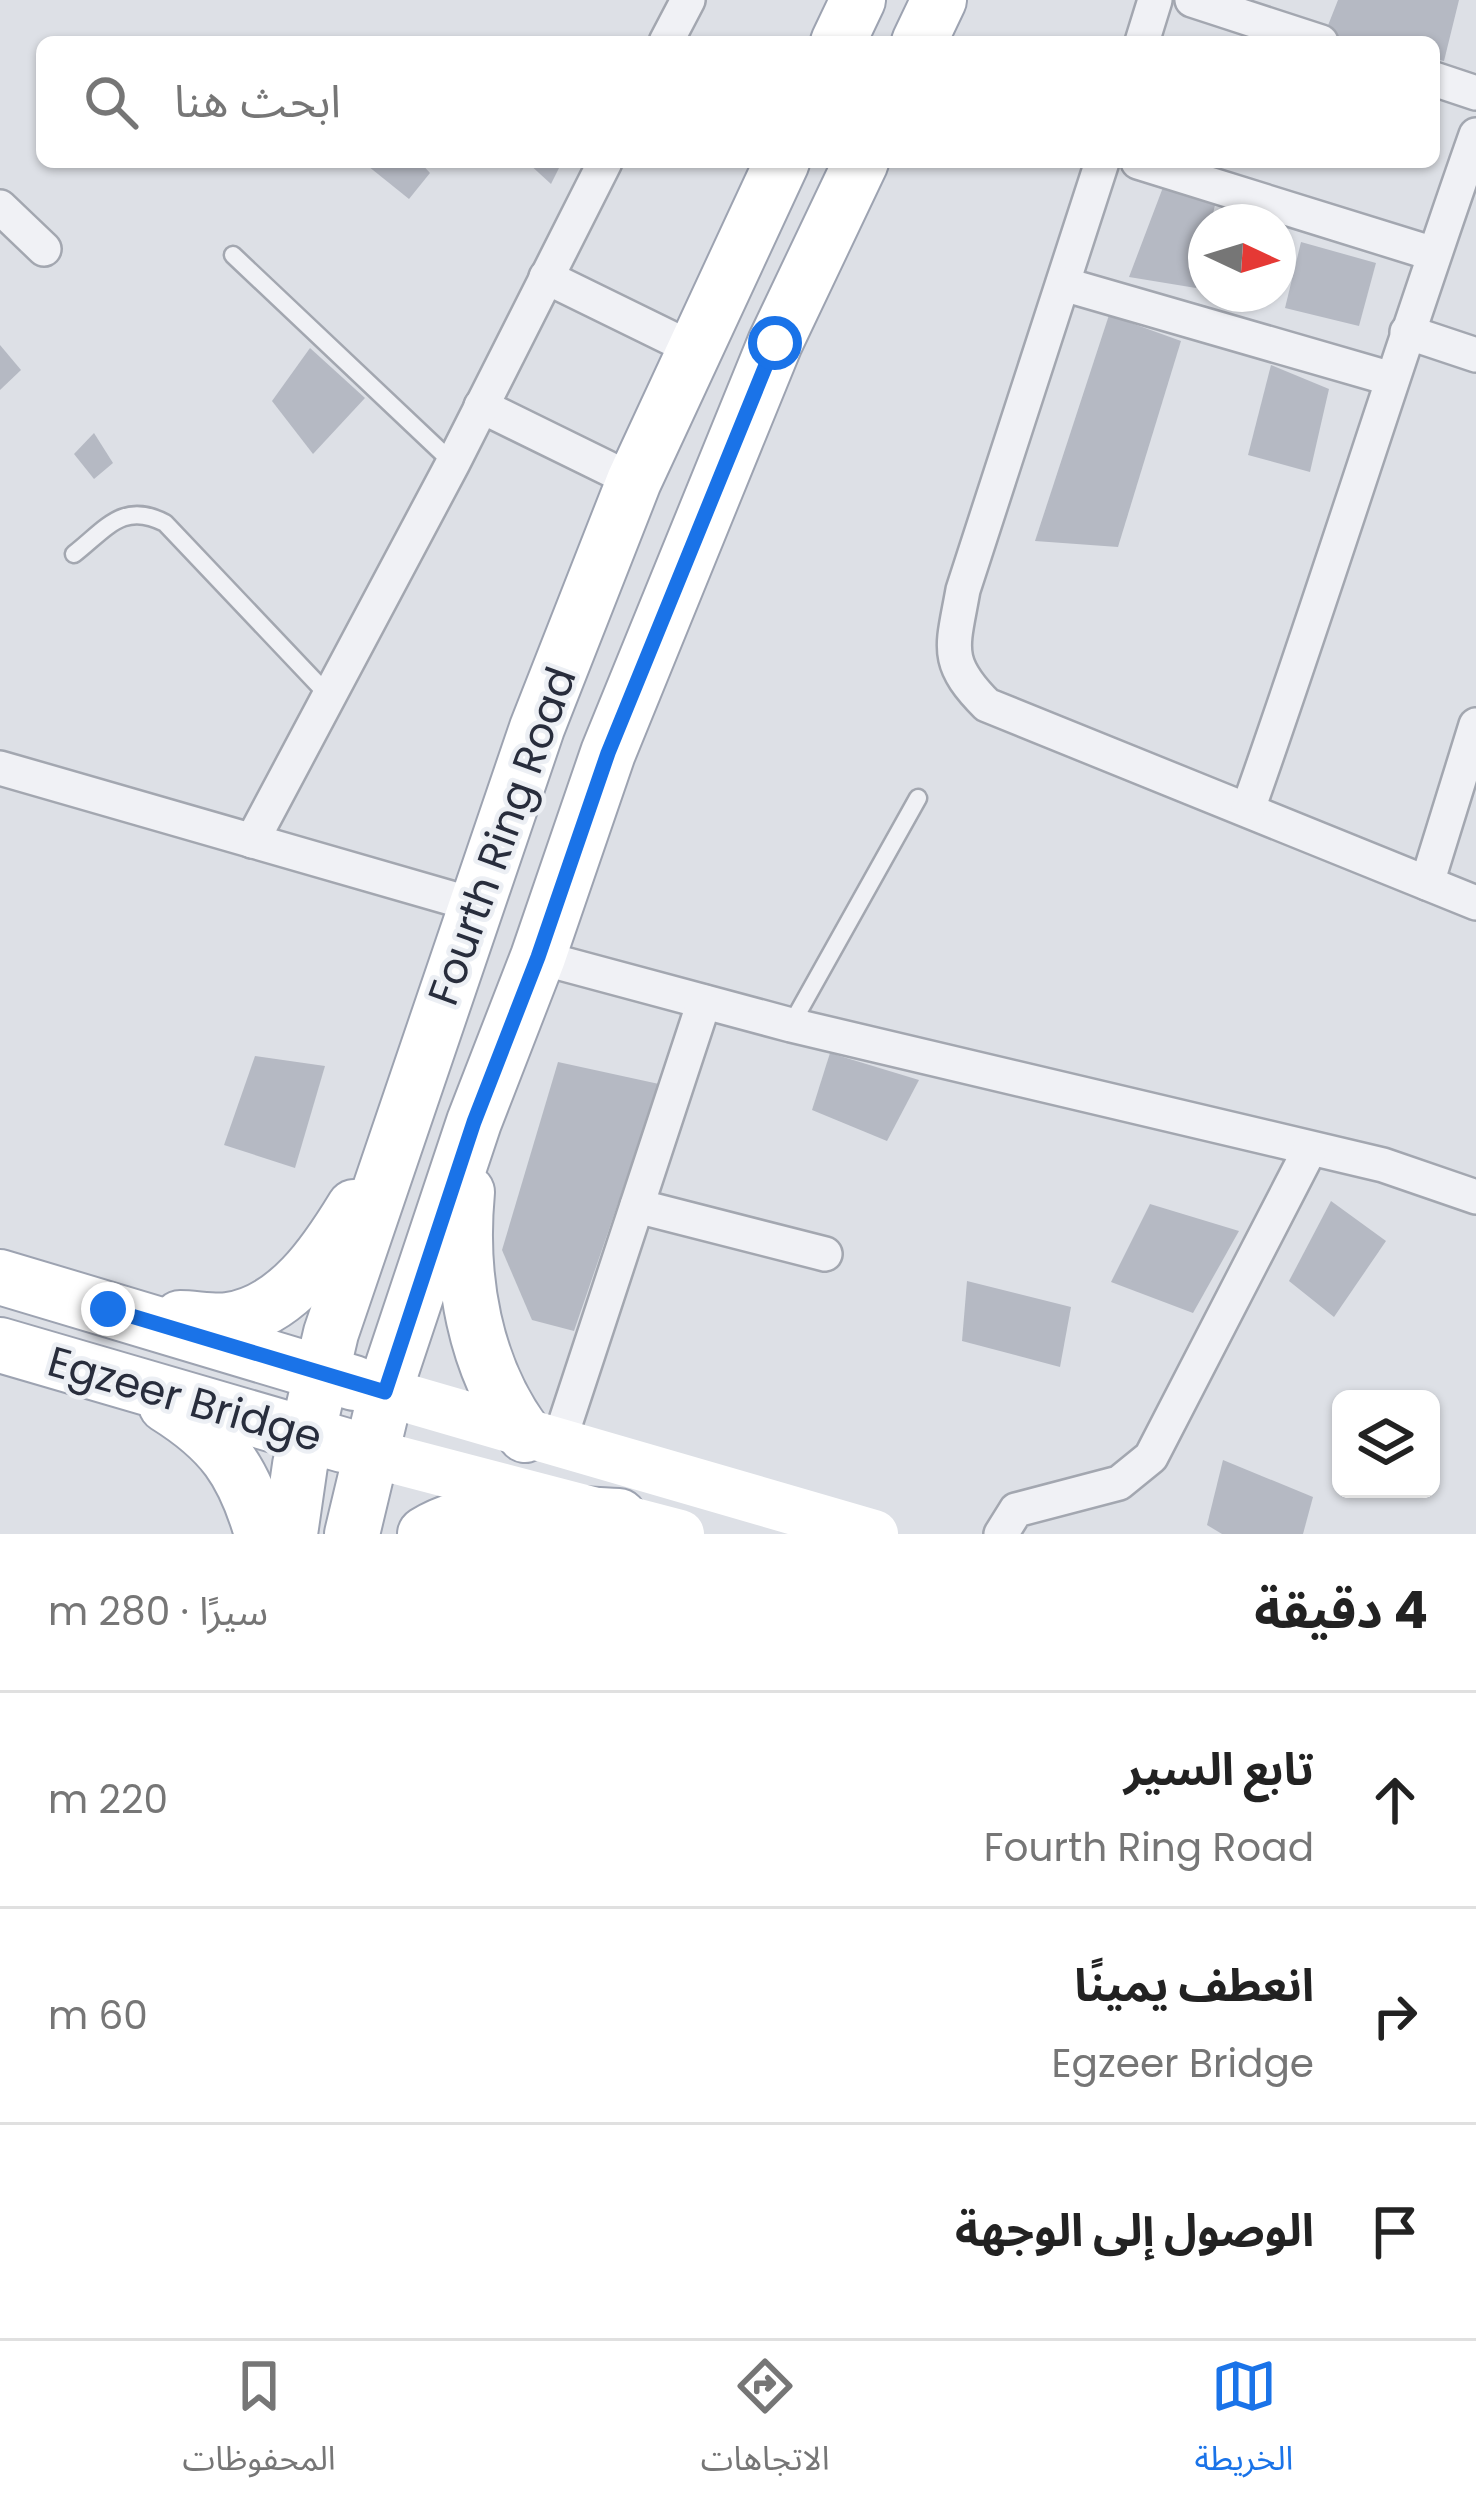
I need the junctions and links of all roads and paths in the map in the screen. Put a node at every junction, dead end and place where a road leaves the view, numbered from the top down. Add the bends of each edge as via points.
1 (688, 0) edge
2 (858, 0) edge
3 (939, 0) edge
4 (1155, 0) edge
5 (1192, 0) edge
6 (669, 36) edge
7 (841, 36) edge
8 (922, 36) edge
9 (1144, 36) edge
10 (1303, 36) edge
11 (1440, 81) edge
12 (1476, 93) edge
13 (1476, 135) edge
14 (602, 168) edge
15 (779, 168) edge
16 (859, 168) edge
17 (1100, 168) edge
18 (1157, 168) edge
19 (0, 207) edge
20 (44, 249) dead end
21 (1434, 254) junction
22 (232, 255) dead end
23 (547, 277) junction
24 (1063, 284) junction
25 (1407, 332) junction
26 (695, 350) junction
27 (1476, 355) edge
28 (1392, 379) junction
29 (482, 406) junction
30 (453, 464) junction
31 (634, 481) junction
32 (74, 554) dead end
33 (331, 698) junction
34 (1476, 725) edge
35 (0, 768) edge
36 (918, 798) dead end
37 (1248, 809) junction
38 (252, 841) junction
39 (1427, 883) junction
40 (1476, 902) edge
41 (475, 905) junction
42 (538, 957) junction
43 (704, 1002) junction
44 (791, 1025) junction
45 (474, 1122) junction
46 (399, 1133) junction
47 (1310, 1149) junction
48 (1476, 1197) edge
49 (637, 1206) junction
50 (825, 1254) dead end
51 (0, 1277) edge
52 (108, 1309) junction
53 (0, 1345) edge
54 (93, 1372) junction
55 (322, 1374) junction
56 (385, 1392) junction
57 (307, 1435) junction
58 (542, 1440) junction
59 (370, 1453) junction
60 (619, 1516) junction
61 (262, 1534) edge
62 (290, 1534) edge
63 (352, 1534) edge
64 (425, 1534) edge
65 (680, 1534) edge
66 (874, 1534) edge
67 (1001, 1534) edge

1 - 6 street
2 - 7 main road
3 - 8 main road
4 - 9 street
5 - 10 street
11 - 12 street
13 - 21 street
14 - 23 street
15 - 26 main road, Fourth Ring Road
16 - 42 main road, Fourth Ring Road via 775,343 608,753
17 - 24 street
18 - 21 street
19 - 20 street
21 - 25 street
22 - 30 lane
23 - 26 street
23 - 29 street
24 - 28 street
24 - 37 street via 963,590 953,661 987,705
25 - 27 street
25 - 28 street
26 - 31 main road, Fourth Ring Road
28 - 37 street
29 - 30 street
29 - 31 street
30 - 33 street
31 - 41 main road, Fourth Ring Road
32 - 33 lane via 123,515 145,512 165,523
33 - 38 street
34 - 39 street
35 - 38 street
36 - 44 lane
37 - 39 street
38 - 41 street
39 - 40 street
41 - 46 main road, Fourth Ring Road
42 - 43 street
42 - 45 main road, Fourth Ring Road
43 - 44 street
43 - 49 street
44 - 47 street
45 - 56 main road, Fourth Ring Road
45 - 58 main road via 464,1222 472,1316 506,1410
46 - 52 main road via 313,1269 269,1304 230,1320
46 - 55 main road, Fourth Ring Road
47 - 48 street
47 - 67 street via 1151,1457 1119,1483 1016,1510
49 - 50 street
49 - 58 street
51 - 52 main road, Egzeer Bridge
52 - 55 main road, Egzeer Bridge
53 - 54 main road, Egzeer Bridge
54 - 57 main road, Egzeer Bridge
54 - 61 main road via 203,1428 230,1457
55 - 56 main road, Egzeer Bridge
55 - 57 main road, Fourth Ring Road
56 - 58 main road
56 - 59 main road, Fourth Ring Road
57 - 59 main road, Egzeer Bridge
57 - 62 main road, Fourth Ring Road
58 - 66 main road
59 - 60 main road
59 - 63 main road, Fourth Ring Road
60 - 64 main road via 475,1515
60 - 65 main road

